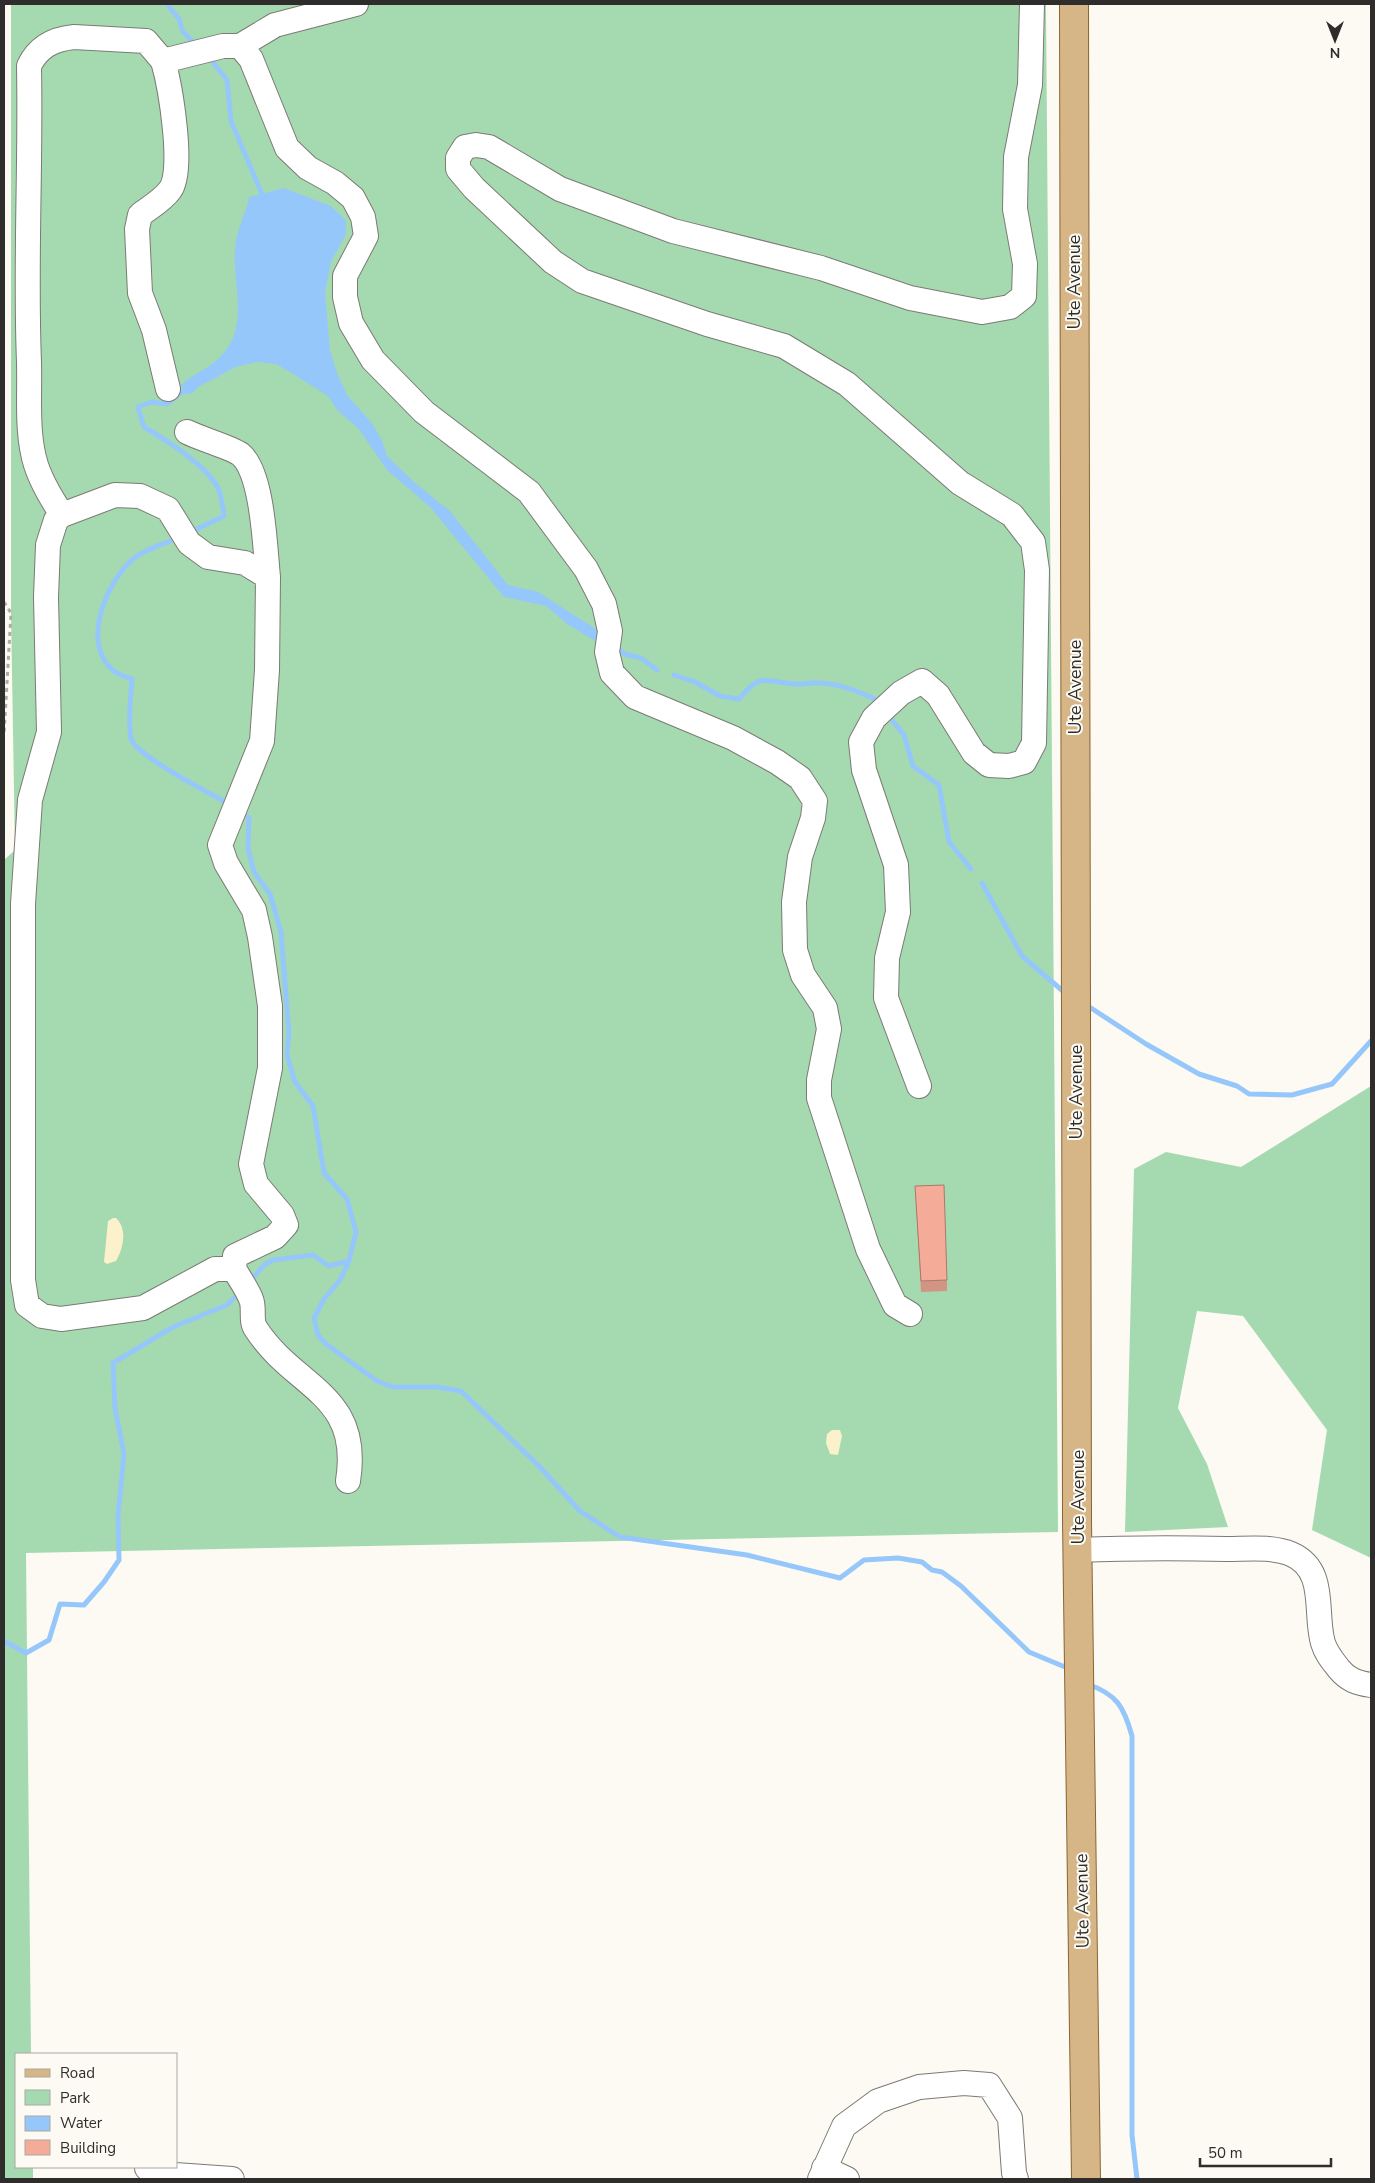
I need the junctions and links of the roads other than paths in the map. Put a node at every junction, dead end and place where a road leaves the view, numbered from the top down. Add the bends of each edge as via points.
1 (356, 4) edge
2 (1032, 4) edge
3 (1074, 4) edge
4 (232, 46) junction
5 (170, 59) junction
6 (168, 389) dead end
7 (187, 432) dead end
8 (62, 515) junction
9 (268, 577) junction
10 (919, 1086) dead end
11 (234, 1269) junction
12 (910, 1314) dead end
13 (348, 1481) dead end
14 (1078, 1550) junction
15 (1371, 1685) edge
16 (147, 2168) edge
17 (822, 2173) edge
18 (232, 2179) edge
19 (847, 2179) edge
20 (1016, 2179) edge
21 (1086, 2179) edge

1 - 4 lane via 275,25
2 - 10 lane via 1030,85 1016,157 1015,209 1025,264 1024,296 1010,307 982,312 910,298 821,268 673,231 560,189 489,147 465,147 458,158 458,169 474,188 560,267 591,284 707,324 784,346 847,384 960,483 1012,515 1033,542 1037,570 1034,743 1024,762 1008,766 988,765 974,753 938,695 922,681 901,693 874,718 861,742 864,770 896,865 898,912 887,958 886,998
3 - 14 main road, Ute Avenue
4 - 5 lane
4 - 12 lane via 251,59 287,148 308,168 353,198 364,217 366,236 345,276 345,297 351,322 373,360 424,412 529,492 586,569 604,604 610,631 607,652 612,672 635,697 733,738 777,762 800,778 814,801 813,818 800,857 794,902 795,950 803,974 825,1008 829,1029 819,1080 819,1098 868,1249 895,1305
5 - 6 lane via 175,175 170,190 140,215 137,229 140,293 154,330
5 - 8 lane via 146,41 74,37 45,45 29,66 27,259 30,429 36,464 46,490
7 - 9 lane via 240,454 250,467 258,492
8 - 9 lane via 115,495 140,496 168,509 189,543 208,557 245,563
8 - 11 lane via 56,520 48,545 49,732 30,800 23,904 23,1280 27,1305 42,1316 62,1319 143,1308 215,1269
9 - 11 lane via 262,741 220,845 226,863 254,910 270,1006 270,1068 251,1164 256,1184 282,1215 286,1225 275,1236 235,1256
11 - 13 lane via 252,1301 254,1327 274,1353 326,1397 346,1425 351,1461
14 - 15 lane via 1268,1549 1291,1554 1312,1574 1320,1596 1322,1641 1329,1657 1345,1676 1359,1684
14 - 21 main road, Ute Avenue
16 - 18 lane
17 - 19 lane
17 - 20 lane via 844,2126 878,2101 919,2087 964,2083 989,2085 1010,2118

